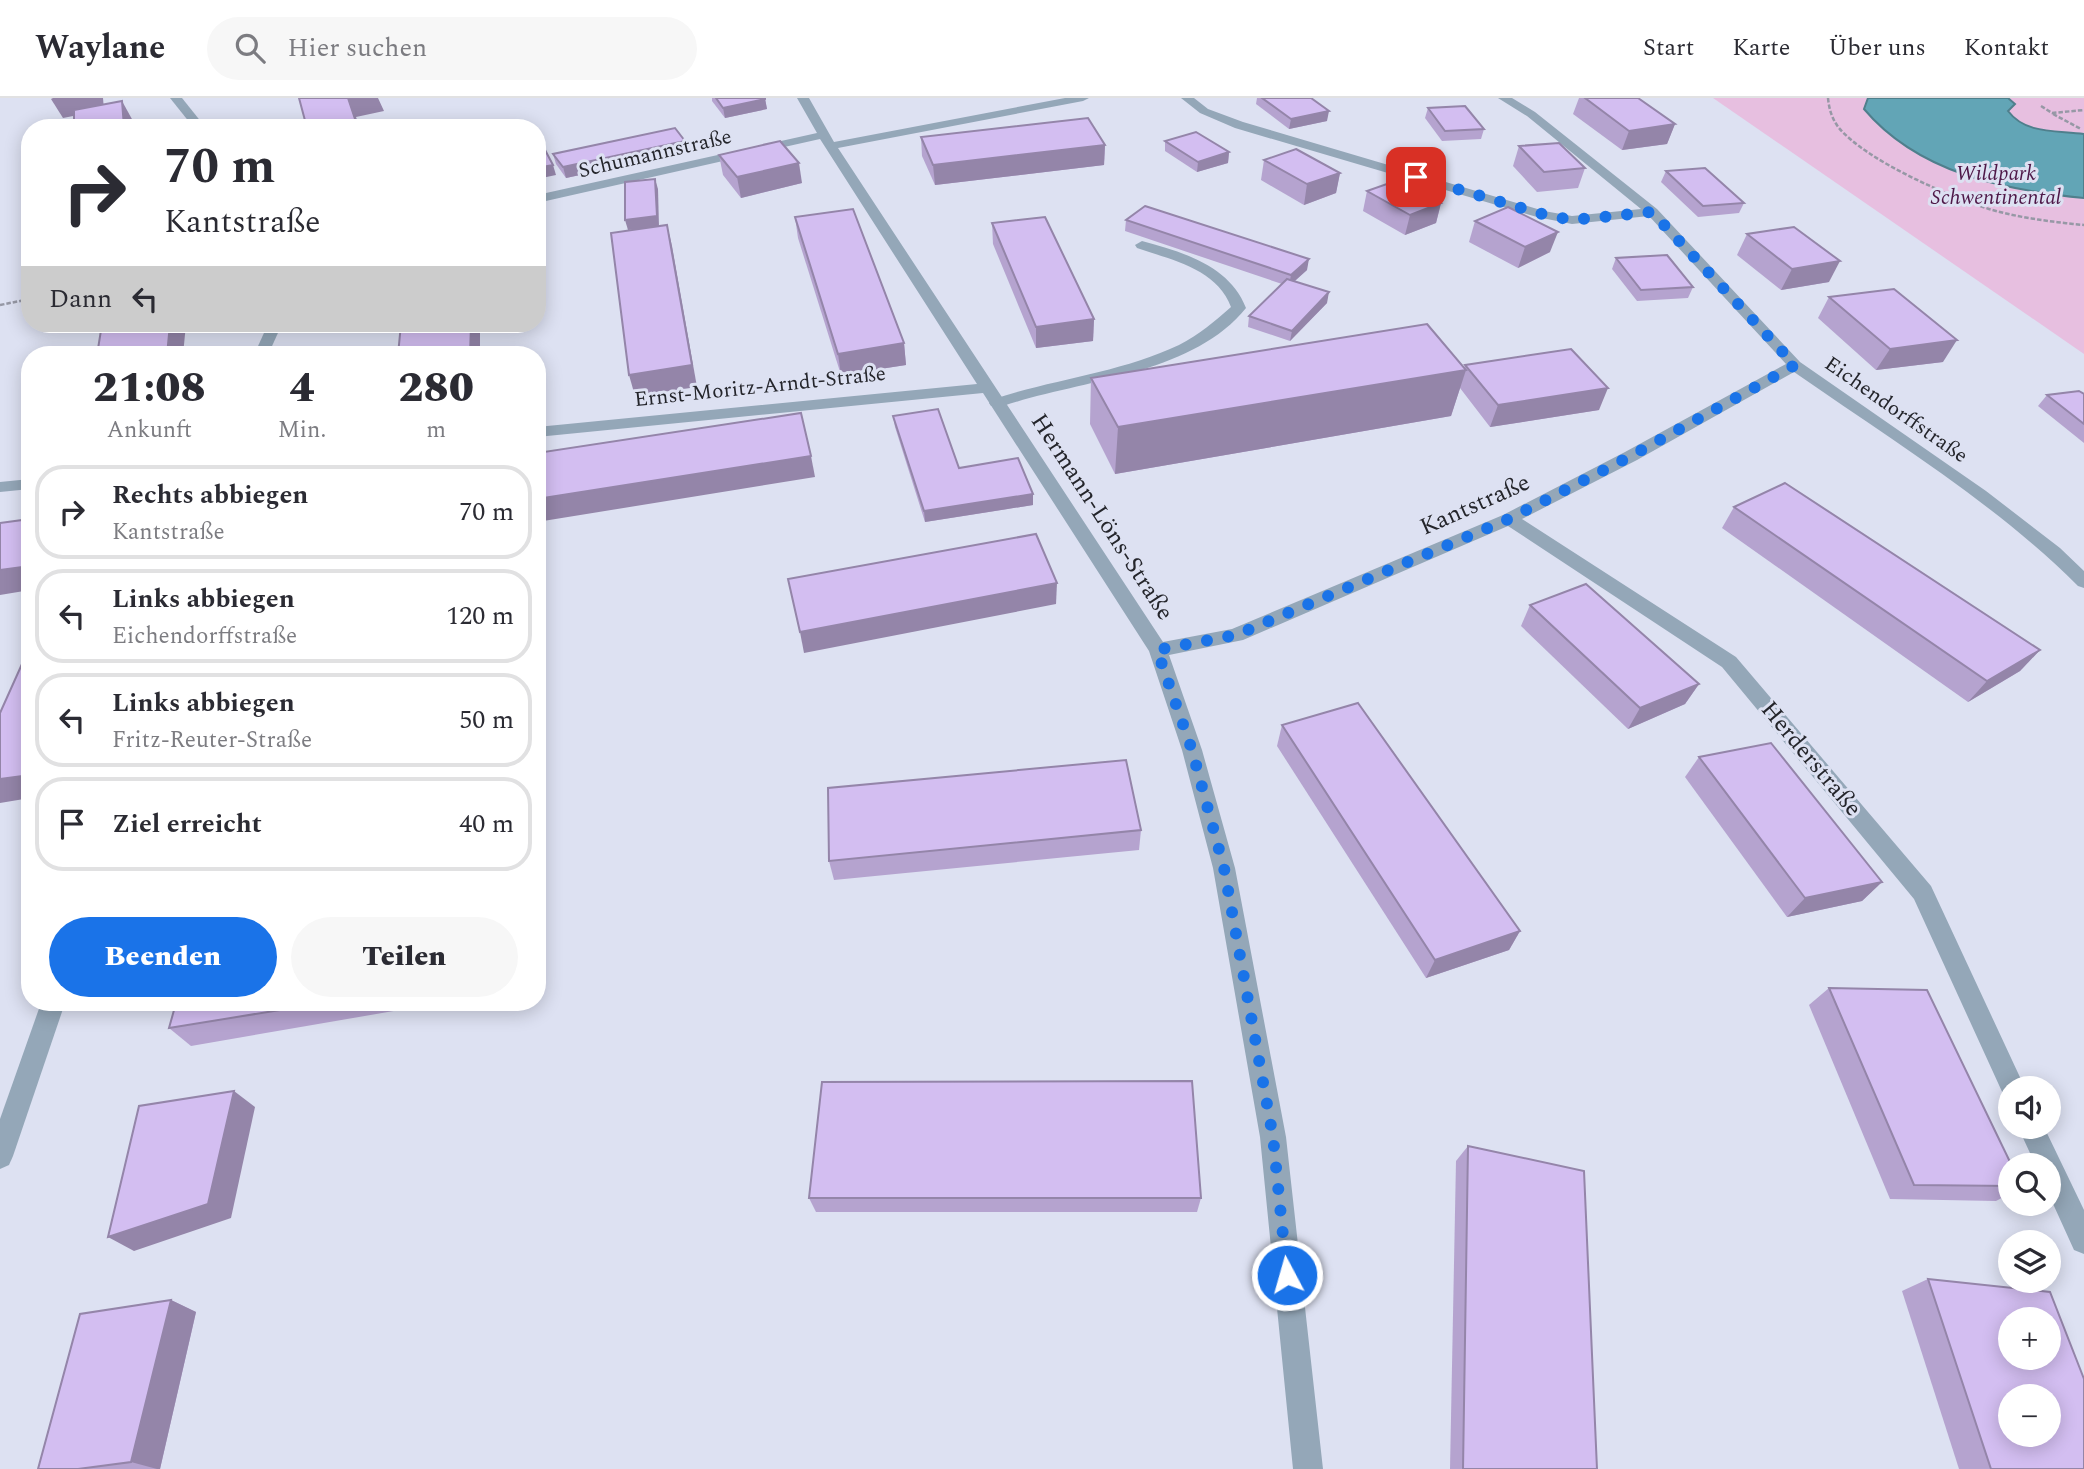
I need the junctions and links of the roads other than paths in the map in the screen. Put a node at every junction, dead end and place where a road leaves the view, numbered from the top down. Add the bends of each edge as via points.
1 (176, 98) edge
2 (803, 98) edge
3 (1083, 98) edge
4 (1187, 98) edge
5 (1504, 98) edge
6 (193, 119) edge
7 (826, 141) junction
8 (546, 197) edge
9 (1652, 212) junction
10 (1142, 245) dead end
11 (1795, 365) junction
12 (992, 395) junction
13 (546, 431) edge
14 (21, 485) edge
15 (0, 487) edge
16 (1509, 519) junction
17 (2084, 582) edge
18 (1157, 650) junction
19 (50, 1011) edge
20 (2007, 1076) edge
21 (2037, 1139) edge
22 (0, 1156) edge
23 (2084, 1240) edge
24 (1308, 1469) edge

1 - 6 street
2 - 7 street, Hermann-Löns-Straße
3 - 7 street
4 - 9 street via 1204,111 1239,125 1542,214 1572,220
5 - 9 street, Eichendorffstraße via 1531,114
7 - 8 street, Schumannstraße
7 - 12 street, Hermann-Löns-Straße
9 - 11 street, Eichendorffstraße
10 - 12 street, Ernst-Moritz-Arndt-Straße via 1209,270 1236,293 1239,308 1202,340 1162,359 1110,375
11 - 16 street, Kantstraße
11 - 17 street, Eichendorffstraße via 1980,495 2054,552
12 - 13 street, Ernst-Moritz-Arndt-Straße
12 - 18 street, Hermann-Löns-Straße
14 - 15 street
16 - 18 street, Kantstraße via 1236,635
16 - 20 street, Herderstraße via 1729,662 1923,893
18 - 24 street, Hermann-Löns-Straße via 1192,750 1224,868 1273,1137
19 - 22 street
21 - 23 street

